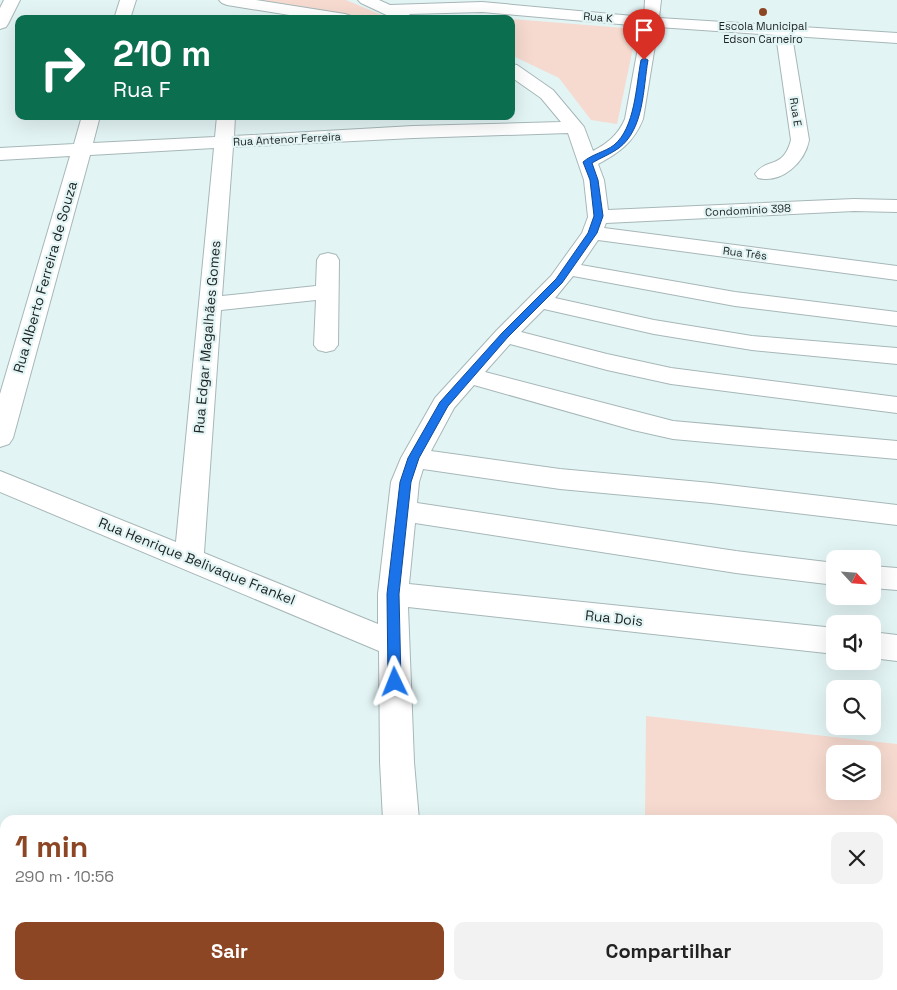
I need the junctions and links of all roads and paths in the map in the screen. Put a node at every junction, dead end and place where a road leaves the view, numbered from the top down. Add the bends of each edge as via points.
1 (12, 0) edge
2 (128, 0) edge
3 (366, 0) edge
4 (653, 0) edge
5 (233, 1) edge
6 (518, 5) edge
7 (123, 15) edge
8 (237, 15) edge
9 (320, 15) edge
10 (397, 15) edge
11 (404, 15) edge
12 (651, 22) junction
13 (0, 24) edge
14 (783, 31) junction
15 (897, 38) edge
16 (515, 72) edge
17 (90, 120) edge
18 (225, 120) edge
19 (411, 124) edge
20 (575, 127) junction
21 (222, 142) junction
22 (80, 151) junction
23 (0, 154) edge
24 (587, 162) junction
25 (765, 174) dead end
26 (897, 206) edge
27 (595, 225) junction
28 (328, 260) dead end
29 (569, 268) junction
30 (897, 273) edge
31 (327, 292) junction
32 (540, 300) junction
33 (209, 304) junction
34 (897, 319) edge
35 (505, 335) junction
36 (326, 345) dead end
37 (897, 356) edge
38 (469, 376) junction
39 (897, 405) edge
40 (0, 438) edge
41 (897, 450) edge
42 (414, 458) junction
43 (0, 481) edge
44 (402, 511) junction
45 (897, 515) edge
46 (189, 558) junction
47 (826, 573) edge
48 (881, 578) edge
49 (897, 579) edge
50 (393, 594) junction
51 (826, 640) edge
52 (393, 642) junction
53 (881, 647) edge
54 (897, 648) edge
55 (401, 815) edge

1 - 13 street
2 - 7 street
3 - 10 street
4 - 12 street
5 - 8 street
5 - 9 street
6 - 11 street, Rua K via 448,7
6 - 12 street, Rua K
12 - 14 street, Rua K
12 - 24 street via 630,132 617,146
14 - 15 street, Rua K
14 - 25 street, Rua E via 800,140 792,161
16 - 20 street via 547,94
17 - 22 street, Rua Alberto Ferreira de Souza
18 - 21 street, Rua Edgar Magalhães Gomes
19 - 20 street, Rua Antenor Ferreira
19 - 21 street, Rua Antenor Ferreira
20 - 24 street
21 - 22 street, Rua Antenor Ferreira
21 - 33 street, Rua Edgar Magalhães Gomes
22 - 23 street, Rua Antenor Ferreira
22 - 40 street, Rua Alberto Ferreira de Souza
24 - 27 street via 594,180
26 - 27 street, Condominio 398 via 854,205
27 - 29 street
27 - 30 street, Rua Três
28 - 31 street
29 - 32 street
29 - 34 street via 735,299
31 - 33 street
31 - 36 street
32 - 35 street
32 - 37 street via 654,327 752,343
33 - 46 street, Rua Edgar Magalhães Gomes
35 - 38 street
35 - 39 street via 671,376
38 - 41 street via 673,430
38 - 42 street via 444,404
42 - 44 street via 405,482
42 - 45 street via 560,479 711,492
43 - 46 street, Rua Henrique Belivaque Frankel
44 - 47 street
44 - 50 street
46 - 52 street, Rua Henrique Belivaque Frankel
48 - 49 street
50 - 51 street, Rua Dois
50 - 52 street
52 - 55 street
53 - 54 street

